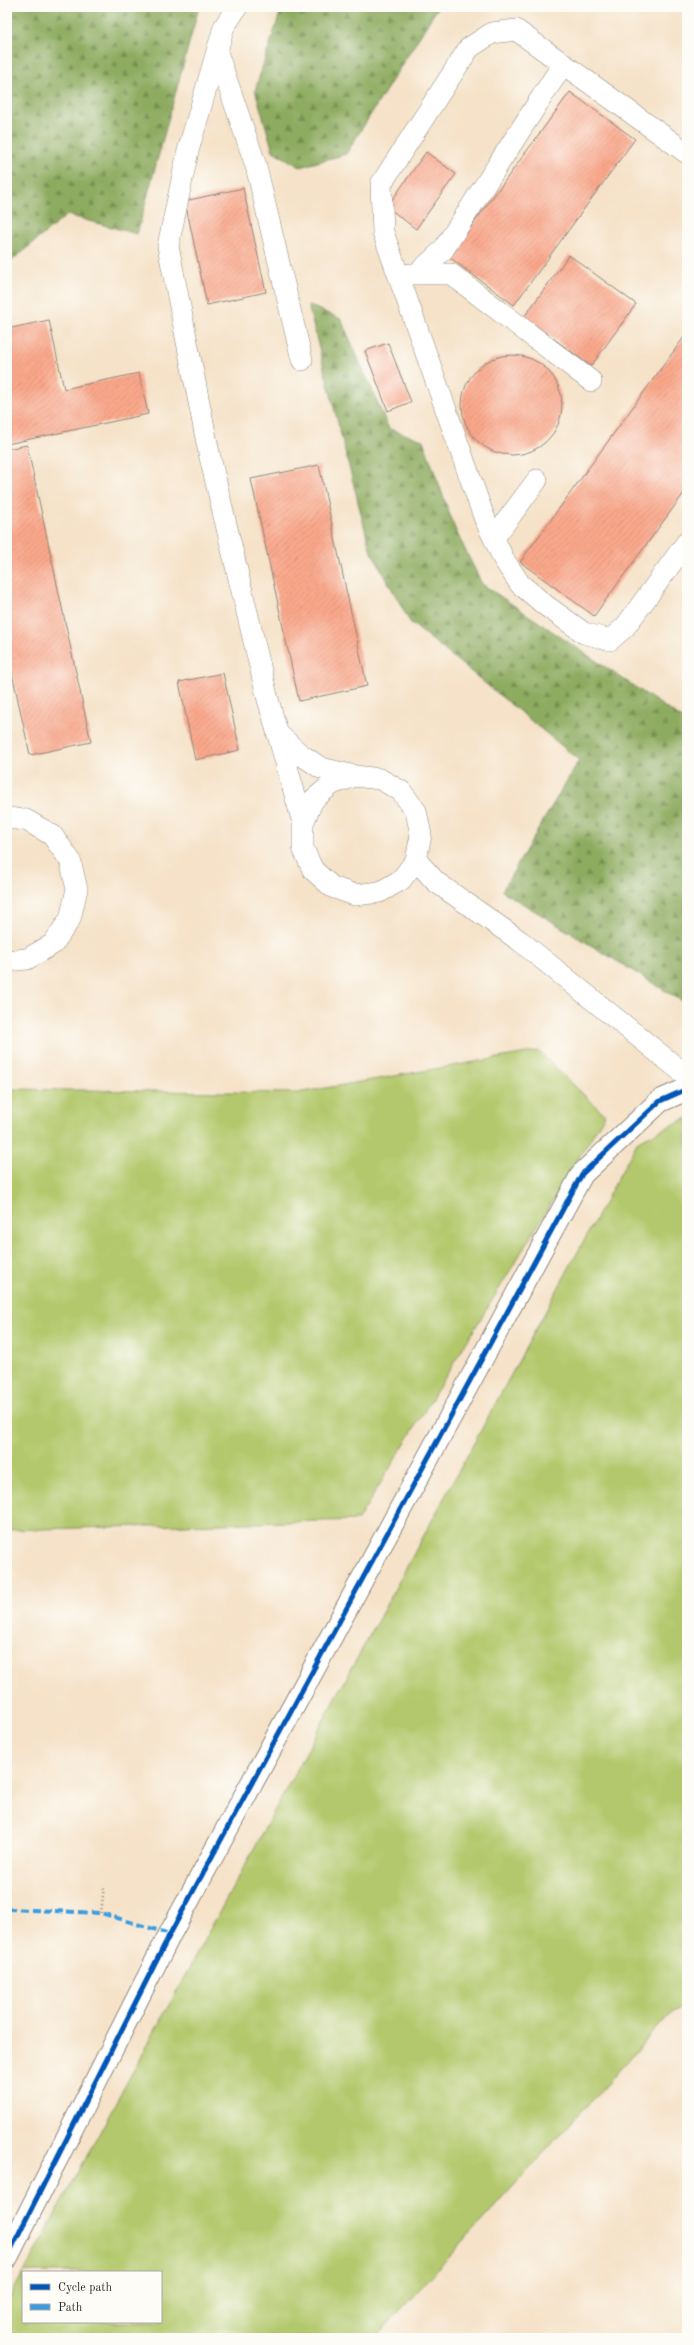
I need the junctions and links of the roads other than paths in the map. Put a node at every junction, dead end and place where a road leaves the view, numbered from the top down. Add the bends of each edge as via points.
1 (237, 7) edge
2 (216, 52) junction
3 (563, 64) junction
4 (687, 153) edge
5 (408, 274) junction
6 (302, 360) dead end
7 (591, 381) dead end
8 (537, 480) dead end
9 (494, 538) junction
10 (687, 542) edge
11 (277, 733) junction
12 (355, 776) junction
13 (7, 818) edge
14 (303, 823) junction
15 (416, 860) junction
16 (7, 961) edge
17 (687, 1076) edge
18 (687, 1089) edge
19 (7, 2257) edge

1 - 2 lane via 224,26
2 - 6 lane via 256,166
2 - 11 lane via 188,151 168,246 209,453
3 - 4 lane
3 - 5 lane via 443,250
3 - 5 lane via 516,30 492,33 470,48 381,184 383,232
5 - 7 lane via 451,274
5 - 9 lane via 484,517
8 - 9 lane
9 - 10 lane via 504,560 520,584 584,633 610,640 625,627
11 - 12 lane via 300,754 321,768
11 - 14 lane
12 - 14 lane via 332,784 313,800
12 - 15 lane via 380,779 401,791 416,811 421,835
13 - 16 lane via 26,820 52,835 70,860 76,889 70,919 53,944 27,959
14 - 15 lane via 303,848 313,870 332,887 355,895 380,892 402,880
15 - 17 lane via 436,882 520,941
18 - 19 street via 660,1101 582,1174 170,1934

